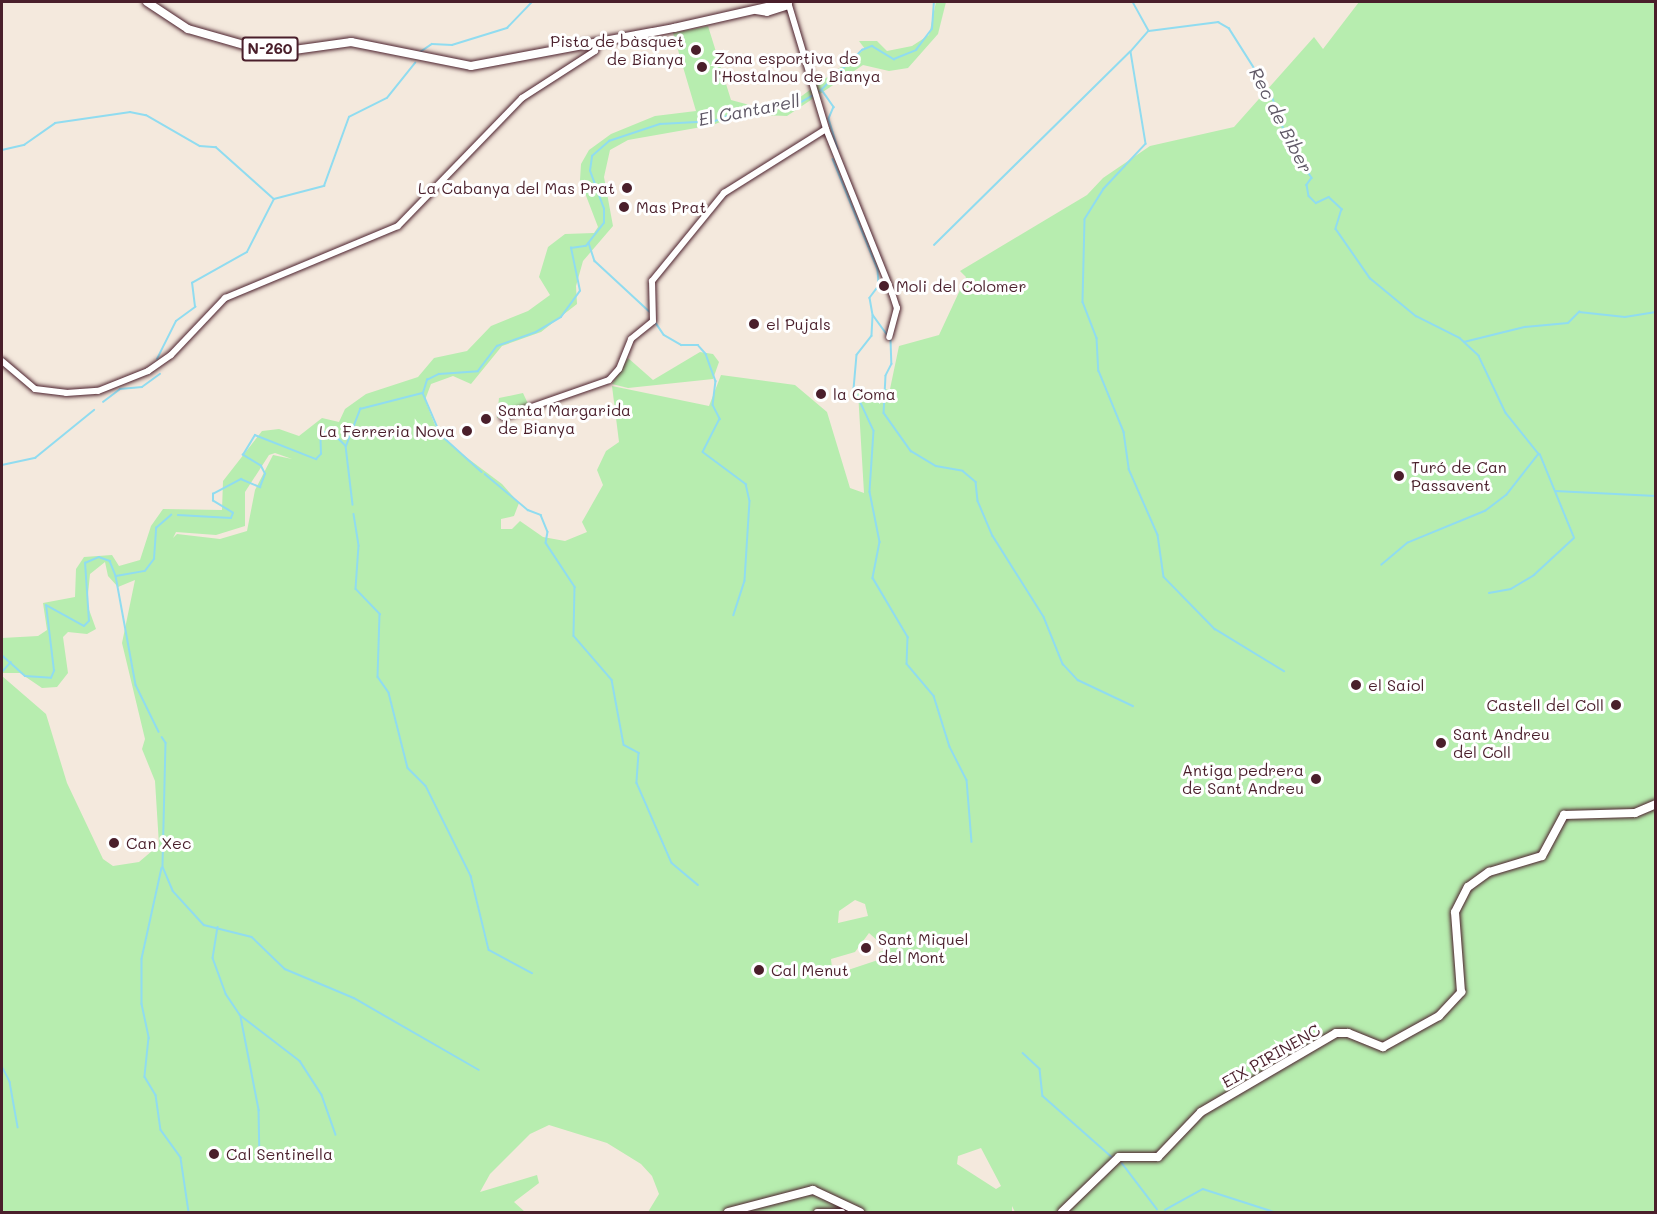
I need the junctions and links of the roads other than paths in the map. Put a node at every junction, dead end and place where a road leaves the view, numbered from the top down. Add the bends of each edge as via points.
1 (147, 2) edge
2 (770, 2) edge
3 (785, 3) edge
4 (760, 10) junction
5 (596, 43) junction
6 (826, 129) junction
7 (890, 337) dead end
8 (2, 361) edge
9 (502, 417) dead end
10 (1656, 804) edge
11 (728, 1212) edge
12 (817, 1212) edge
13 (842, 1212) edge
14 (860, 1212) edge
15 (1062, 1212) edge

1 - 5 main road, N-260 via 188,30 277,50 351,42 471,66
2 - 4 street
3 - 4 main road, N-260
3 - 6 street
4 - 5 main road, N-260
5 - 8 street via 595,51 522,98 398,226 225,298 171,355 148,371 98,391 66,393 35,389
6 - 7 street via 897,308
6 - 9 street via 724,193 652,281 650,327 631,339 619,369 609,380
10 - 15 main road, EIX PIRINENC via 1635,813 1564,815 1542,856 1489,872 1468,887 1455,912 1461,992 1439,1016 1383,1047 1348,1033 1336,1033 1210,1107 1158,1157 1119,1157
11 - 14 main road via 813,1190
12 - 13 street

